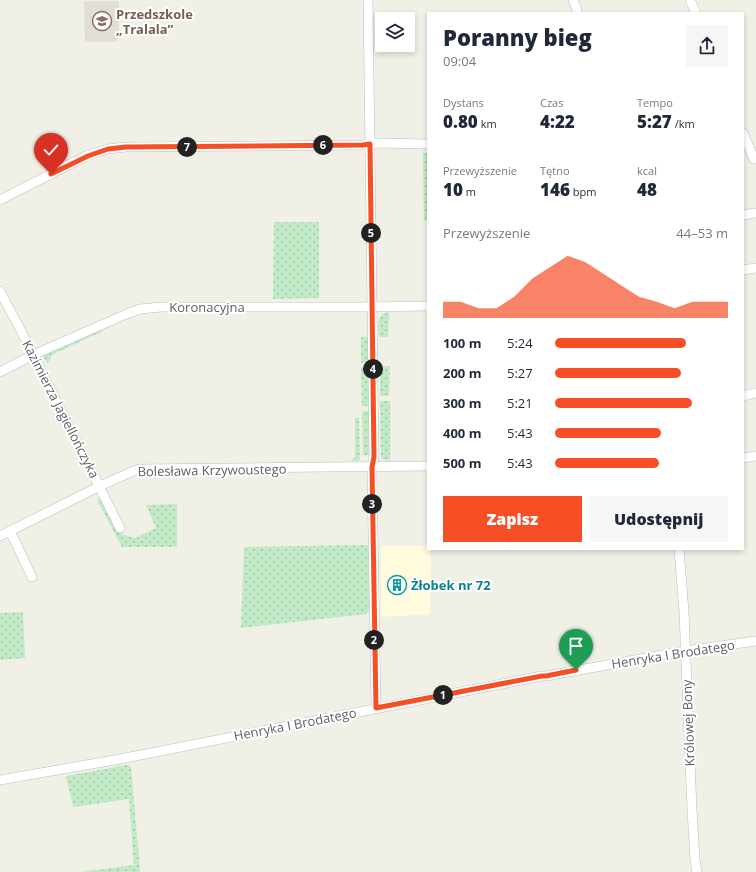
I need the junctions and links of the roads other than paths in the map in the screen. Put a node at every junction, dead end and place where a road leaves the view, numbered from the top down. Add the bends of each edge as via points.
1 (368, 0) edge
2 (573, 0) edge
3 (690, 0) edge
4 (578, 12) edge
5 (696, 12) edge
6 (744, 135) edge
7 (370, 144) junction
8 (427, 144) edge
9 (754, 159) dead end
10 (0, 200) edge
11 (756, 213) edge
12 (744, 215) edge
13 (756, 268) edge
14 (744, 270) edge
15 (0, 291) edge
16 (427, 306) edge
17 (372, 307) junction
18 (33, 355) junction
19 (0, 372) edge
20 (756, 393) edge
21 (744, 396) edge
22 (756, 456) edge
23 (744, 458) edge
24 (427, 466) edge
25 (372, 467) junction
26 (100, 486) junction
27 (120, 528) dead end
28 (10, 531) junction
29 (0, 536) edge
30 (679, 550) edge
31 (32, 576) dead end
32 (756, 641) edge
33 (686, 651) junction
34 (376, 708) junction
35 (0, 780) edge
36 (697, 872) edge

1 - 7 street
2 - 4 street
3 - 5 street
6 - 9 street
7 - 8 street
7 - 10 street via 108,149 88,156
7 - 17 street
11 - 12 street
13 - 14 street
15 - 18 street, Kazimierza Jagiellończyka
16 - 17 street, Koronacyjna
17 - 18 street, Koronacyjna via 140,309
17 - 25 street
18 - 19 street, Koronacyjna
18 - 26 street, Kazimierza Jagiellończyka
20 - 21 street
22 - 23 street
24 - 25 street, Bolesława Krzywoustego
25 - 26 street, Bolesława Krzywoustego via 139,469
25 - 34 street
26 - 27 street, Kazimierza Jagiellończyka
26 - 28 street, Bolesława Krzywoustego
28 - 29 street, Bolesława Krzywoustego
28 - 31 street
30 - 33 street, Królowej Bony
32 - 33 street, Henryka I Brodatego
33 - 34 street, Henryka I Brodatego
33 - 36 street, Królowej Bony
34 - 35 street, Henryka I Brodatego

